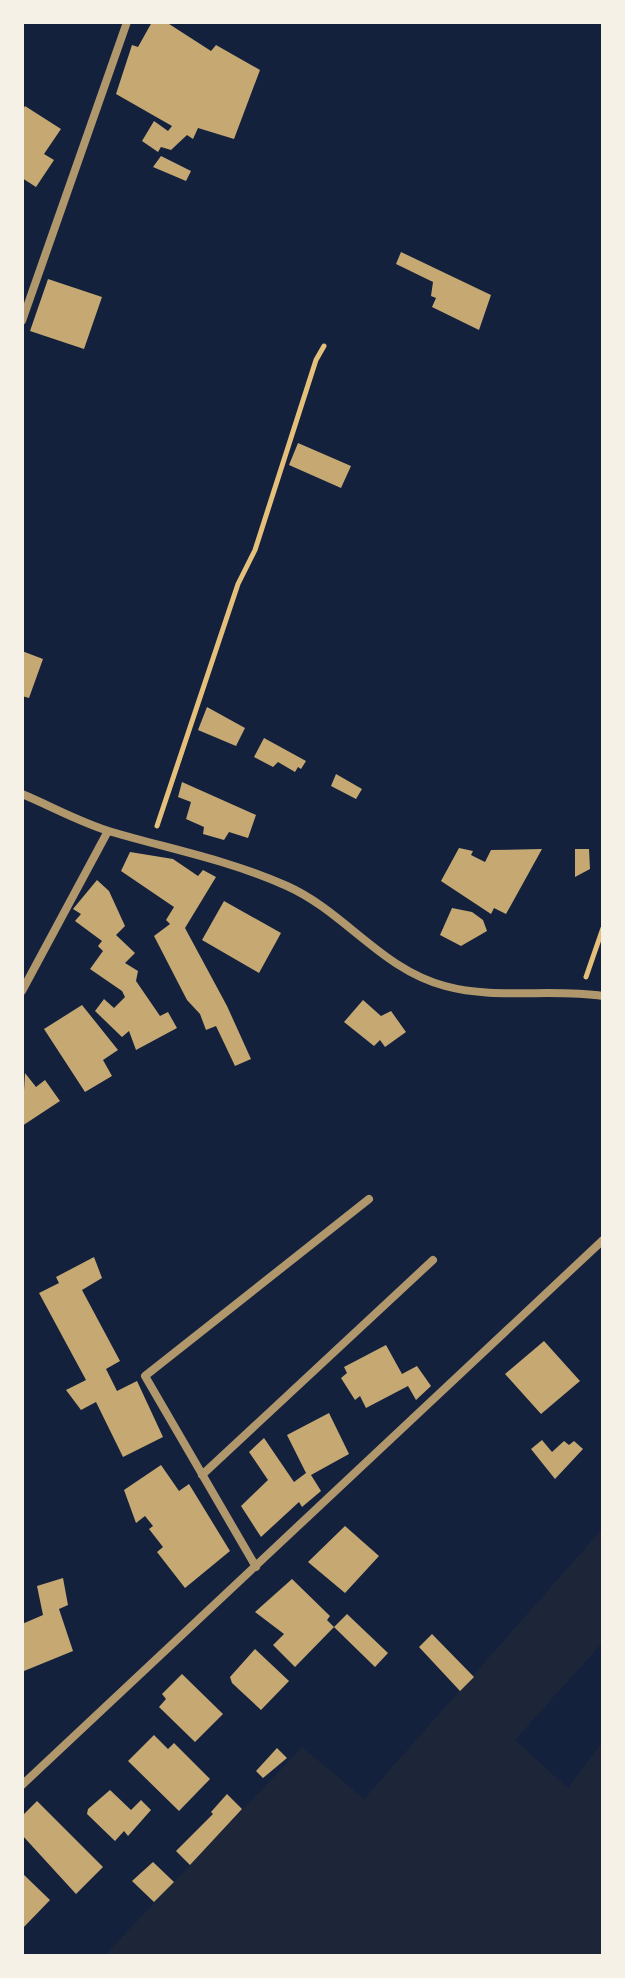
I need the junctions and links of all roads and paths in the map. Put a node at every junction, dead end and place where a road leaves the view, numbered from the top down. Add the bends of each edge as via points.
1 (127, 22) edge
2 (22, 321) edge
3 (324, 346) dead end
4 (22, 794) edge
5 (108, 831) junction
6 (152, 842) junction
7 (603, 928) edge
8 (22, 991) edge
9 (580, 993) junction
10 (603, 996) edge
11 (369, 1199) dead end
12 (603, 1240) edge
13 (433, 1260) dead end
14 (202, 1475) junction
15 (256, 1567) junction
16 (22, 1785) edge

1 - 2 street
3 - 6 path
4 - 5 street
5 - 6 street
5 - 8 street
6 - 9 street via 288,886 385,959 443,986 479,992
7 - 9 path
9 - 10 street
11 - 14 street via 145,1376
12 - 15 street
13 - 14 street
14 - 15 street
15 - 16 street

